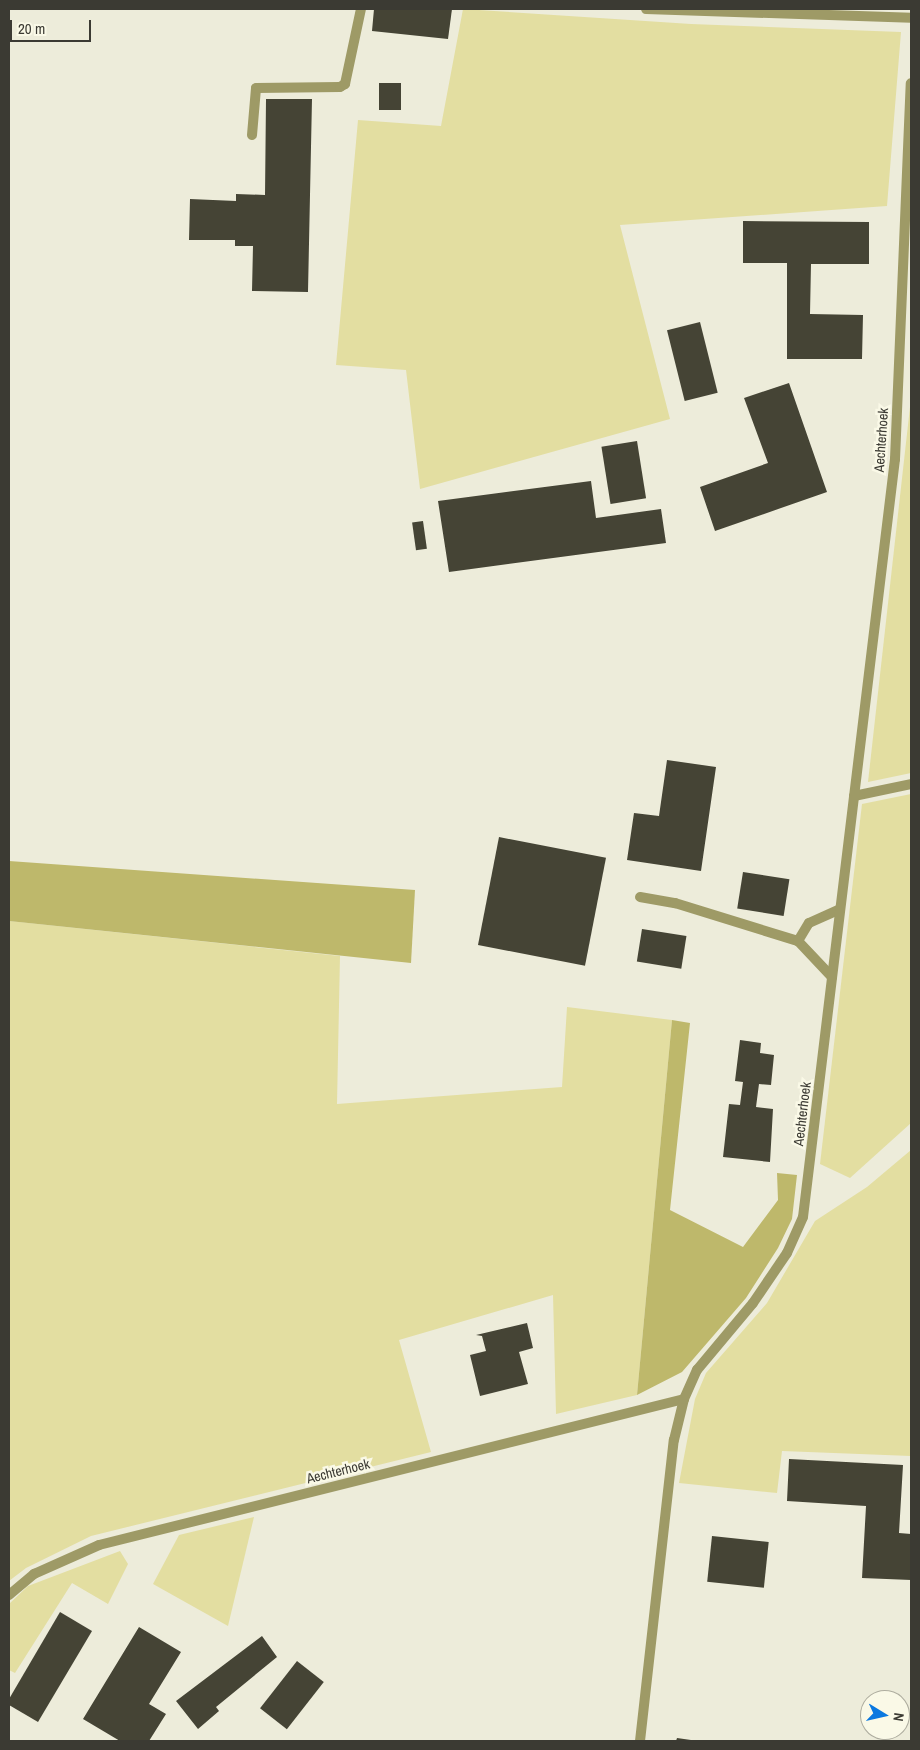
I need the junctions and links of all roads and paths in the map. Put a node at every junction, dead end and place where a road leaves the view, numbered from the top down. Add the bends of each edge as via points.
1 (361, 9) edge
2 (646, 9) edge
3 (911, 18) edge
4 (911, 83) edge
5 (252, 135) dead end
6 (911, 784) edge
7 (854, 796) junction
8 (640, 897) dead end
9 (840, 909) junction
10 (798, 941) junction
11 (832, 977) junction
12 (684, 1399) junction
13 (9, 1595) edge
14 (640, 1741) edge

1 - 5 street via 345,84 340,88 256,88
2 - 3 street
4 - 7 street, Aechterhoek via 895,460
6 - 7 street
7 - 9 street, Aechterhoek
8 - 10 street via 675,903
9 - 10 street via 808,923
9 - 11 street, Aechterhoek
10 - 11 street
11 - 12 street, Aechterhoek via 803,1217 787,1253 752,1303 697,1370
12 - 13 street, Aechterhoek via 99,1545 34,1574
12 - 14 street, Aechterhoek via 674,1440

